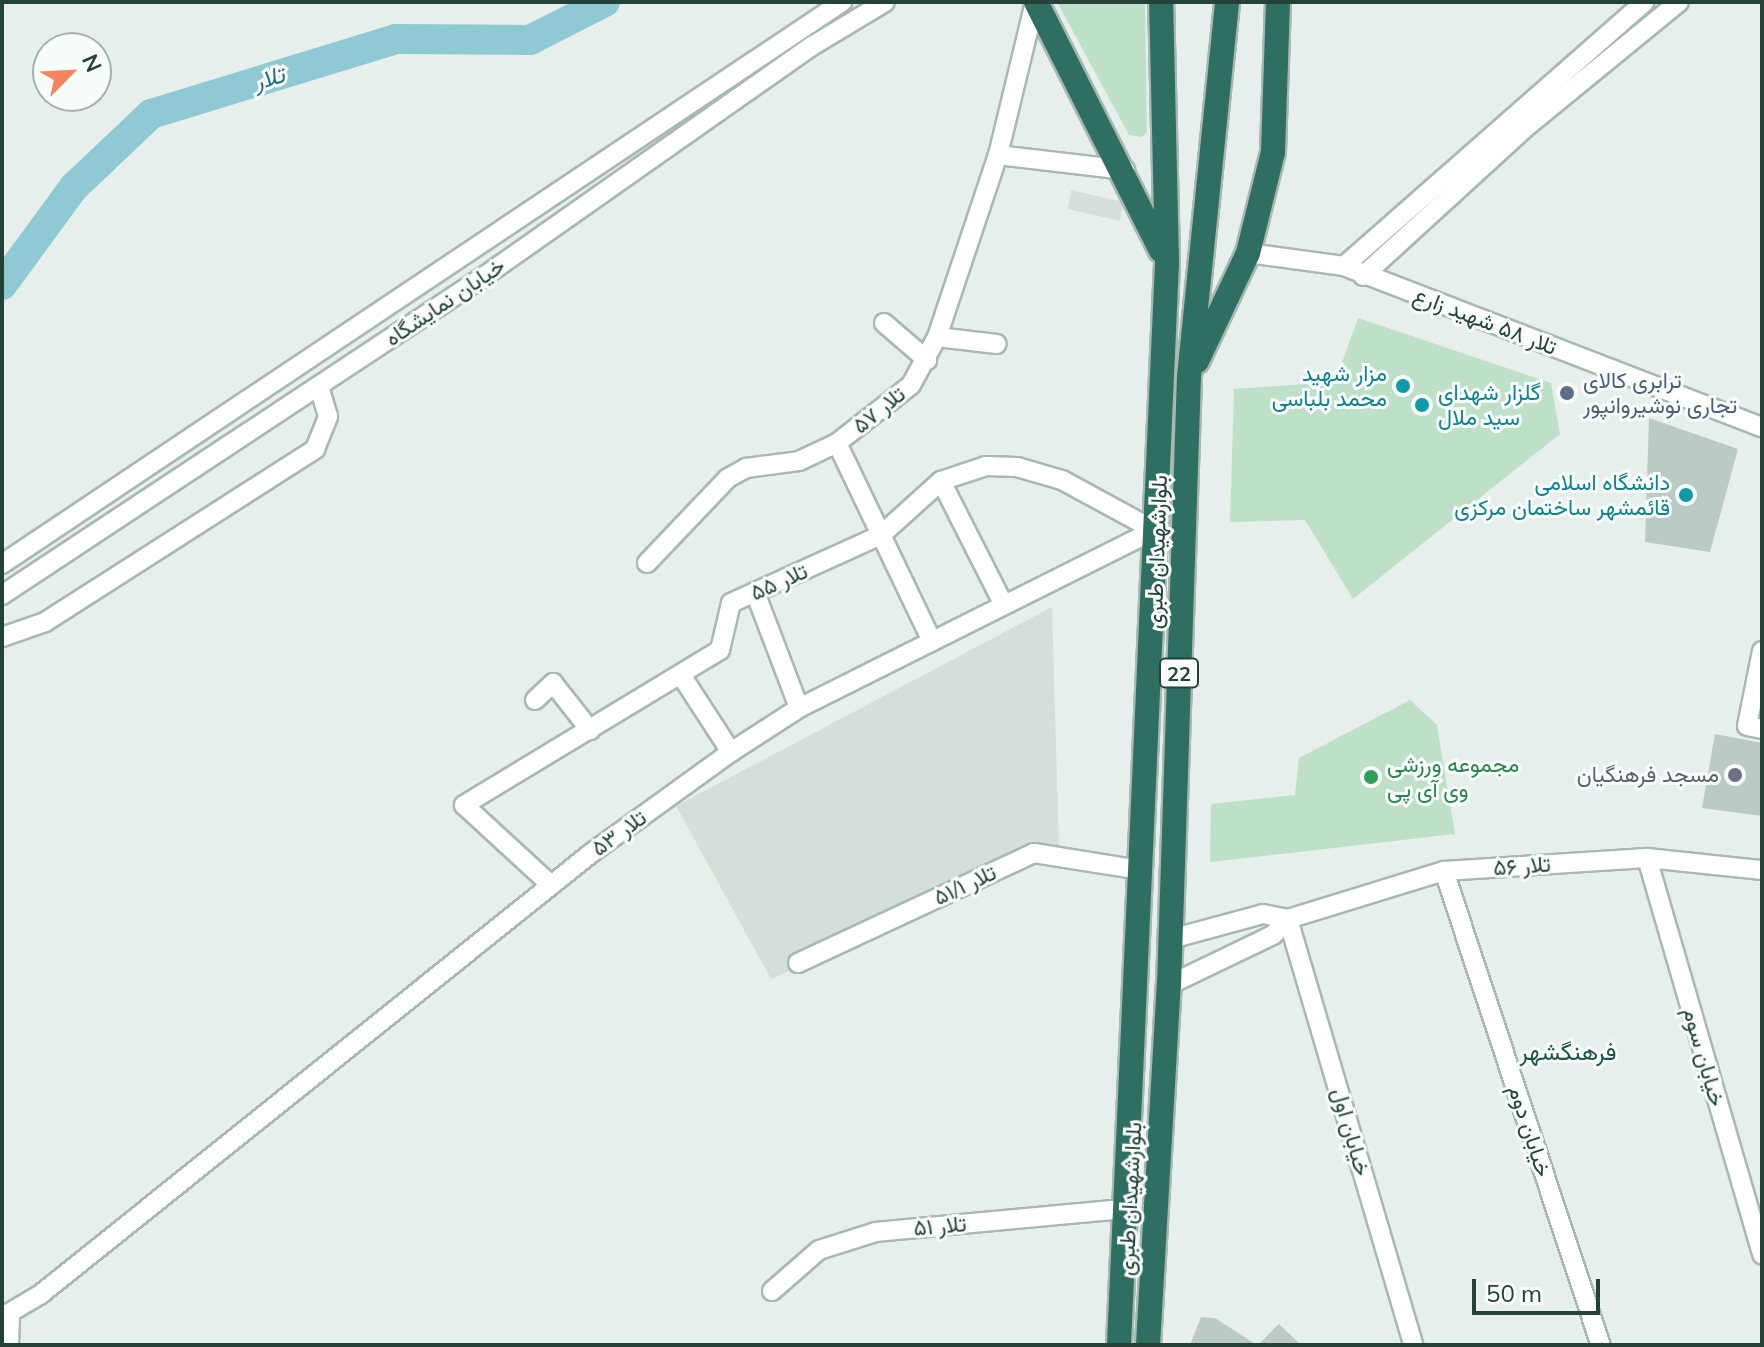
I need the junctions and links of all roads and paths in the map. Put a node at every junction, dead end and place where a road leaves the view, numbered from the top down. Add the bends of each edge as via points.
1 (842, 2) edge
2 (885, 2) edge
3 (1036, 2) edge
4 (1161, 2) edge
5 (1227, 2) edge
6 (1278, 2) edge
7 (1644, 2) edge
8 (1679, 2) edge
9 (1633, 26) junction
10 (998, 155) junction
11 (1125, 170) junction
12 (1248, 253) junction
13 (1167, 261) junction
14 (1344, 266) junction
15 (1363, 276) junction
16 (884, 323) dead end
17 (937, 337) junction
18 (997, 344) dead end
19 (927, 360) junction
20 (1189, 377) junction
21 (319, 386) junction
22 (1762, 427) edge
23 (837, 443) junction
24 (941, 481) junction
25 (1154, 530) junction
26 (881, 535) junction
27 (647, 563) dead end
28 (2, 564) edge
29 (755, 592) junction
30 (2, 595) edge
31 (1004, 605) junction
32 (2, 637) edge
33 (932, 641) junction
34 (1762, 651) edge
35 (681, 675) junction
36 (535, 700) dead end
37 (799, 708) junction
38 (1762, 729) edge
39 (590, 730) junction
40 (731, 752) junction
41 (1647, 858) junction
42 (1140, 870) junction
43 (1762, 870) edge
44 (1444, 871) junction
45 (551, 885) junction
46 (1288, 919) junction
47 (1171, 939) junction
48 (798, 963) dead end
49 (1169, 985) junction
50 (1125, 1209) junction
51 (1762, 1255) edge
52 (772, 1291) dead end
53 (6, 1316) edge
54 (9, 1345) edge
55 (1119, 1345) edge
56 (1148, 1345) edge
57 (1413, 1345) edge
58 (1601, 1345) edge

1 - 28 street, خیابان نمایشگاه
2 - 21 street, خیابان نمایشگاه via 812,46
3 - 10 street, تلار ۵۷
3 - 11 highway
4 - 13 highway, بلوارشهیدان طبری / 22
5 - 20 highway, بلوارشهیدان طبری / 22
6 - 12 highway via 1273,152
7 - 9 street
8 - 9 street
9 - 14 street
9 - 15 street
10 - 11 street
10 - 17 street, تلار ۵۷
11 - 13 highway
12 - 14 street, تلار ۵۸ شهید زارع
12 - 20 highway
13 - 25 highway, بلوارشهیدان طبری / 22
14 - 15 street, تلار ۵۸ شهید زارع
15 - 22 street, تلار ۵۸ شهید زارع
16 - 19 street
17 - 18 street
17 - 19 street, تلار ۵۷
19 - 23 street, تلار ۵۷ via 891,404
20 - 47 highway, بلوارشهیدان طبری / 22
21 - 30 street, خیابان نمایشگاه
21 - 32 street via 328,416 315,449 45,622
23 - 26 street
23 - 27 street, تلار ۵۷ via 799,461 746,468 728,478
24 - 25 street, تلار ۵۵ via 986,466 1017,467 1062,480
24 - 26 street, تلار ۵۵
24 - 31 street
25 - 31 street, تلار ۵۳
25 - 42 highway, بلوارشهیدان طبری / 22
26 - 29 street, تلار ۵۵
26 - 33 street
29 - 35 street, تلار ۵۵ via 731,603 720,650
29 - 37 street
31 - 33 street, تلار ۵۳
33 - 37 street, تلار ۵۳
34 - 38 street via 1747,726
35 - 39 street, تلار ۵۵
35 - 40 street
36 - 39 street via 553,683
37 - 40 street, تلار ۵۳
39 - 45 street, تلار ۵۵ via 464,805
40 - 45 street, تلار ۵۳
41 - 43 street, تلار ۵۶
41 - 44 street, تلار ۵۶
41 - 51 street, خیابان سوم
42 - 48 street, تلار ۵۱/۱ via 1034,853
42 - 50 highway, بلوارشهیدان طبری / 22
44 - 46 street, تلار ۵۶
44 - 58 street, خیابان دوم
45 - 53 street, تلار ۵۳ via 41,1294
46 - 47 street via 1263,914
46 - 49 street via 1273,935
46 - 57 street, خیابان اول
47 - 49 highway, بلوارشهیدان طبری / 22
49 - 56 highway, بلوارشهیدان طبری / 22
50 - 52 street, تلار ۵۱ via 876,1232 819,1250
50 - 55 highway, بلوارشهیدان طبری / 22
53 - 54 street

